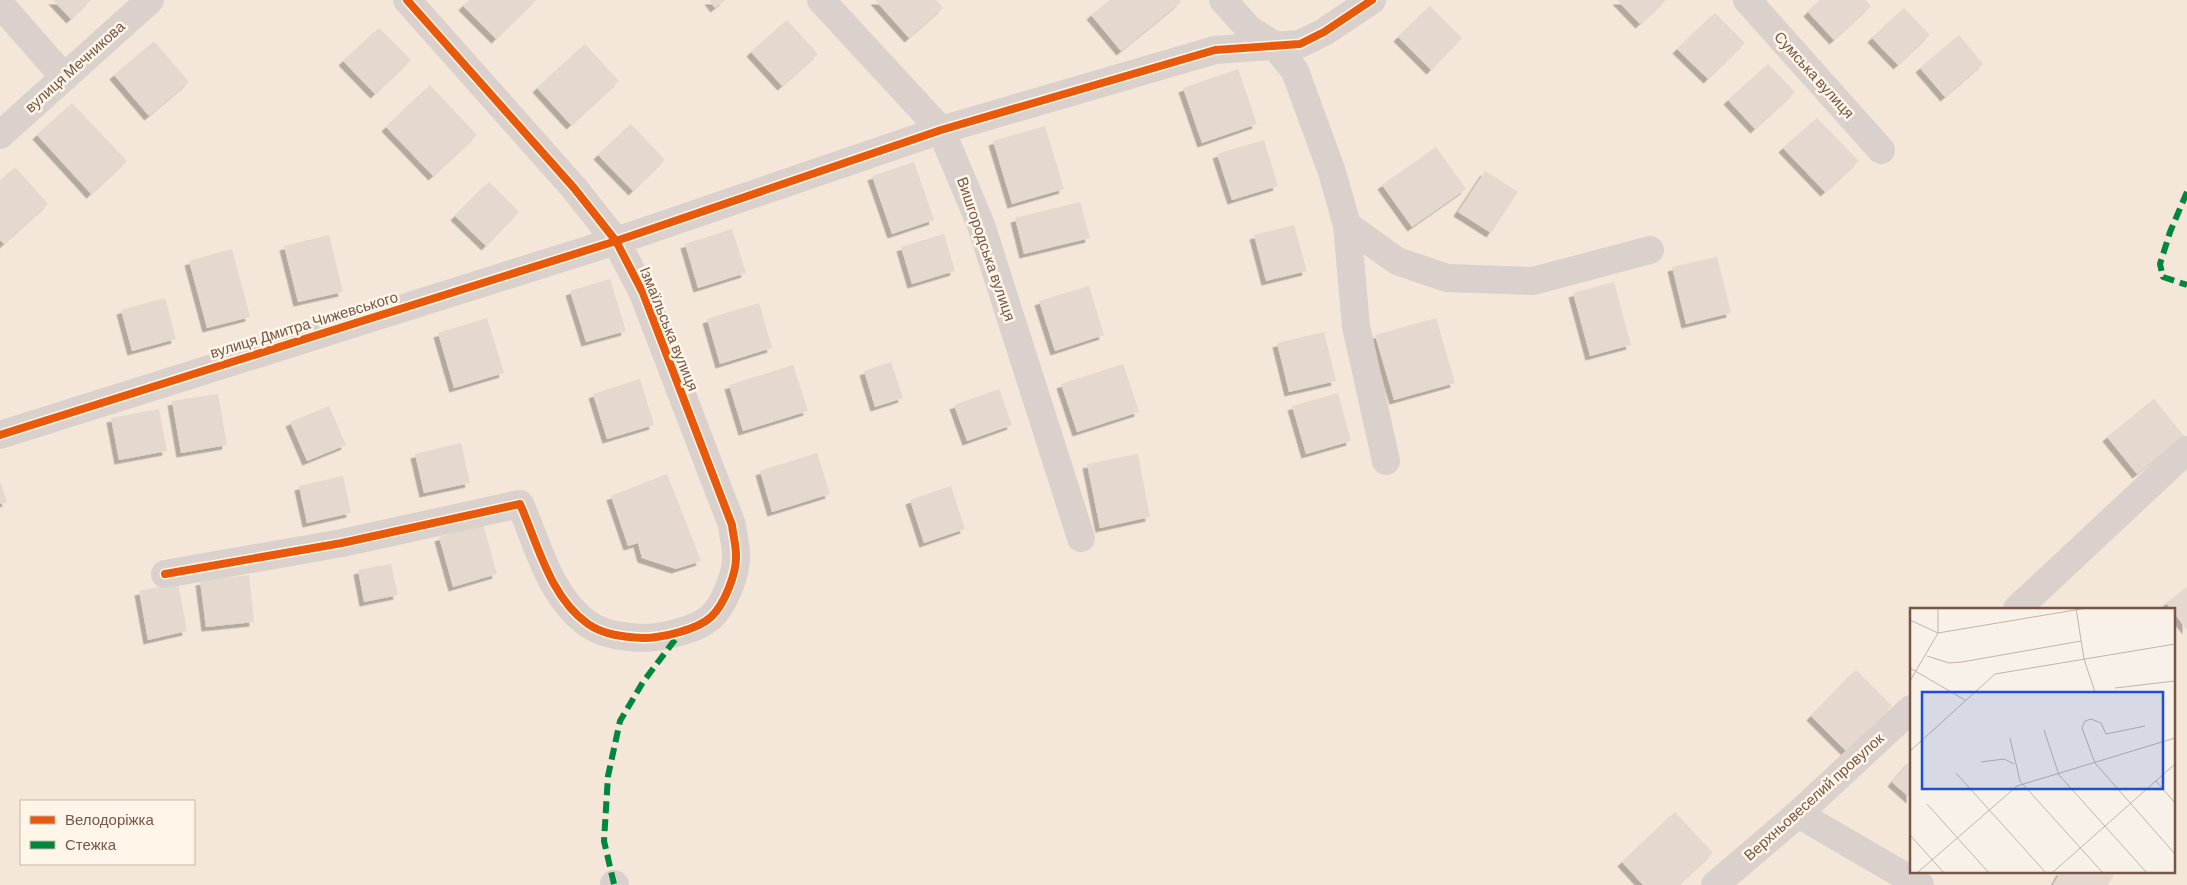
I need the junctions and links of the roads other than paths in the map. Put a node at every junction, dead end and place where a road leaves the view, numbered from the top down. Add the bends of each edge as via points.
1 (150, 0) edge
2 (406, 0) edge
3 (821, 0) edge
4 (1223, 0) edge
5 (1372, 0) edge
6 (1747, 0) edge
7 (0, 4) edge
8 (1274, 45) junction
9 (64, 77) junction
10 (942, 130) junction
11 (0, 135) edge
12 (1881, 150) dead end
13 (1347, 225) junction
14 (616, 241) junction
15 (1650, 250) dead end
16 (0, 435) edge
17 (2187, 450) edge
18 (1386, 461) dead end
19 (1081, 538) dead end
20 (165, 574) dead end
21 (2018, 608) edge
22 (1910, 709) edge
23 (1798, 814) junction
24 (1715, 885) edge
25 (1920, 885) edge

1 - 9 street, вулиця Мечникова
2 - 14 street, Ізмаїльська вулиця via 574,188
3 - 10 street, Вишгородська вулиця
4 - 8 street via 1249,29
5 - 8 street, вулиця Дмитра Чижевського via 1300,44
6 - 12 street, Сумська вулиця
7 - 9 street
8 - 10 street, вулиця Дмитра Чижевського via 1216,50
8 - 13 street via 1294,72 1332,172
9 - 11 street, вулиця Мечникова
10 - 14 street, вулиця Дмитра Чижевського
10 - 19 street, Вишгородська вулиця via 981,225
13 - 15 street via 1397,261 1447,278 1533,281
13 - 18 street via 1356,326
14 - 16 street, вулиця Дмитра Чижевського
14 - 20 street, Ізмаїльська вулиця via 642,293 732,525 736,556 729,590 710,618 680,633 649,638 618,637 590,625 566,605 520,504 342,543
17 - 21 street
22 - 23 street, Верхньовеселий провулок
23 - 24 street, Верхньовеселий провулок
23 - 25 street

